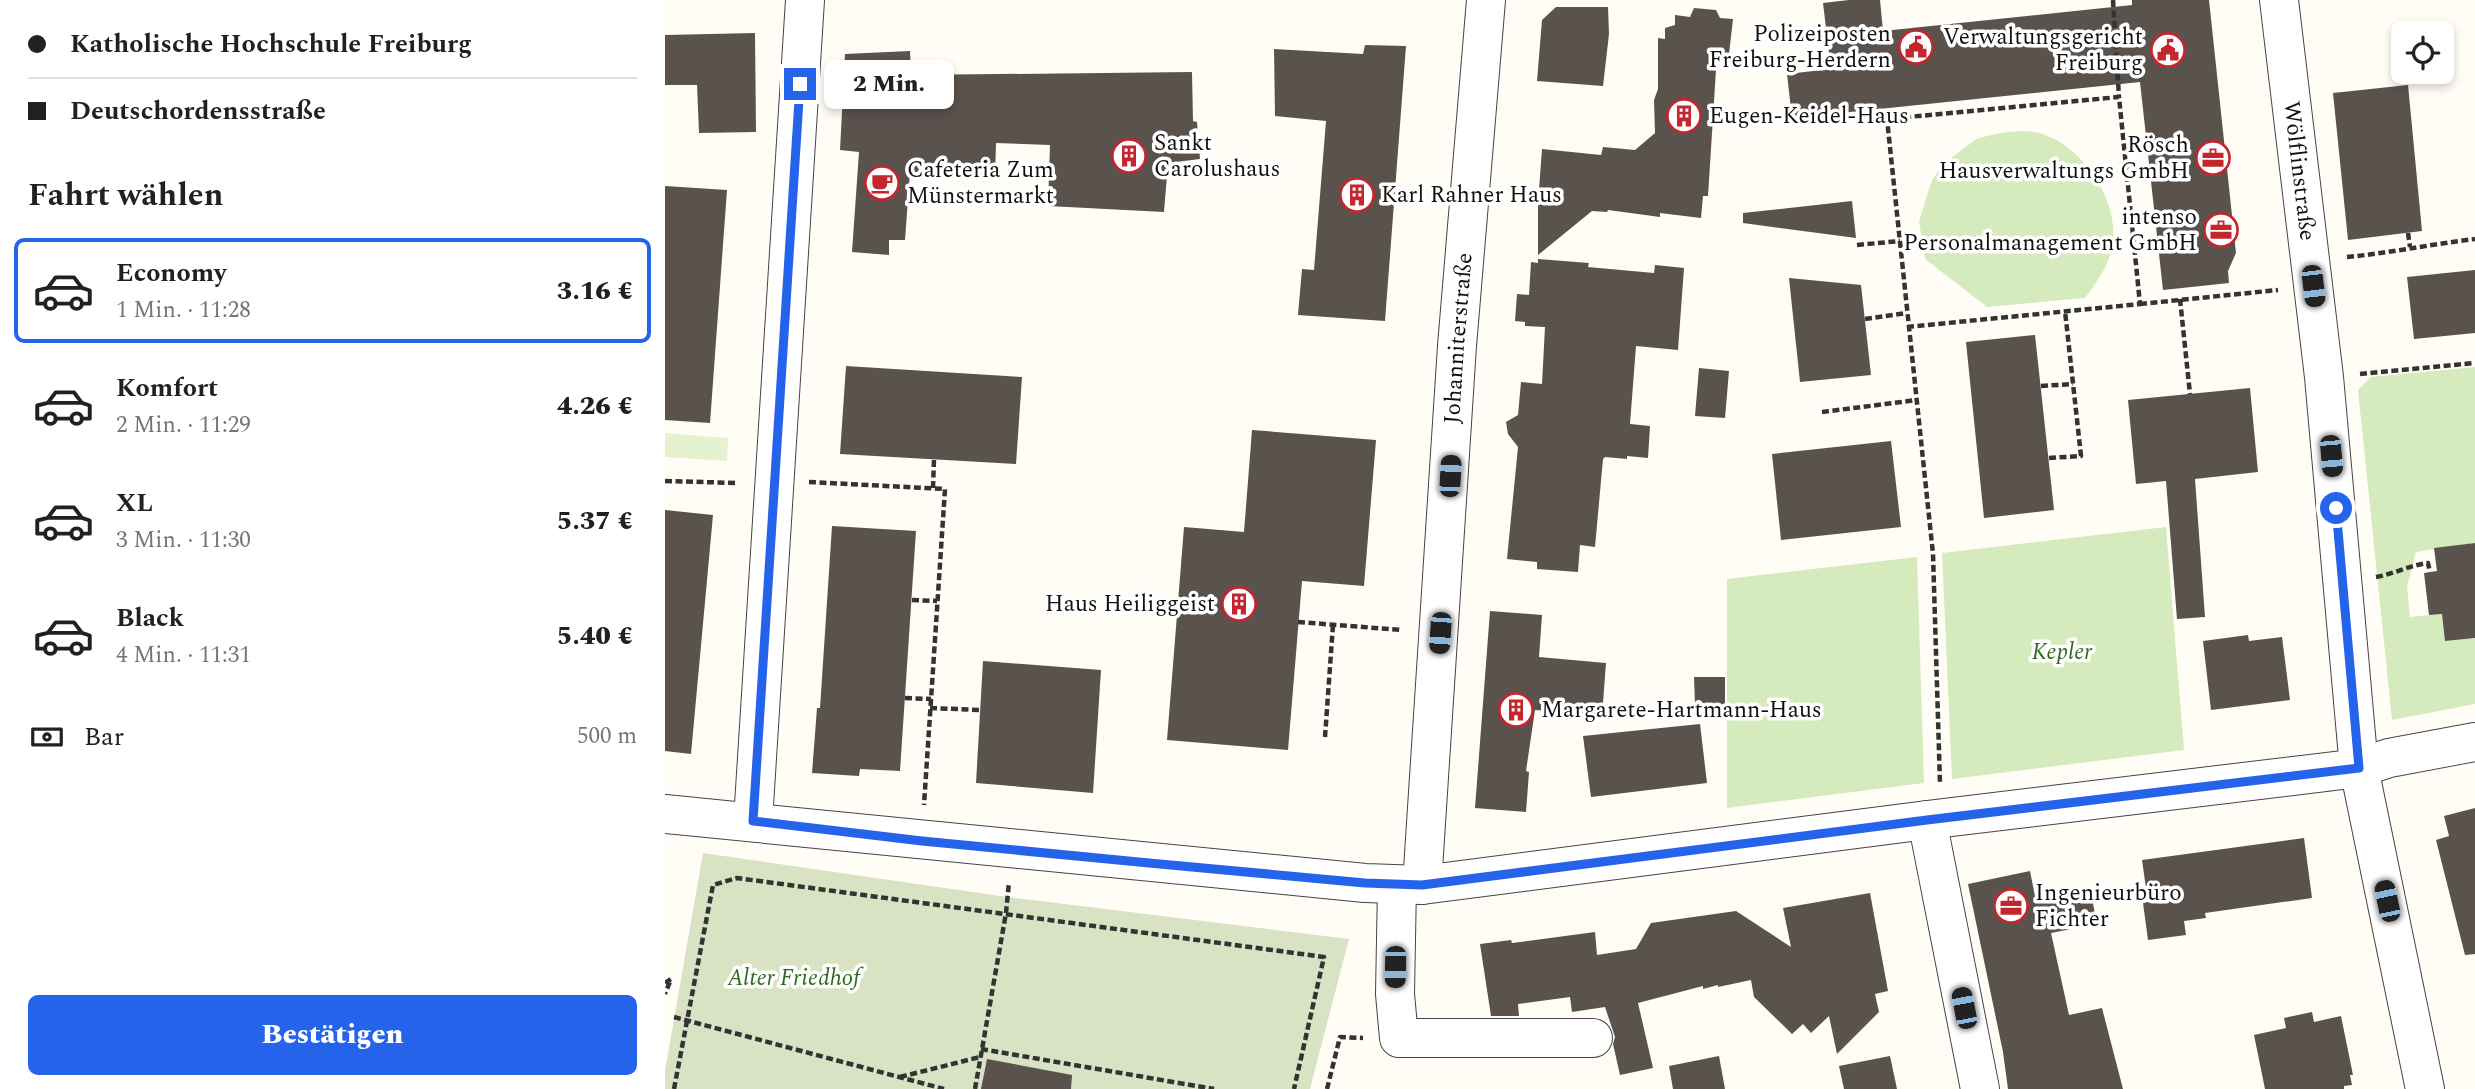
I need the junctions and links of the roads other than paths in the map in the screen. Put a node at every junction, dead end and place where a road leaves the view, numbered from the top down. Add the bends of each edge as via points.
1 (805, 0) edge
2 (1486, 0) edge
3 (2279, 0) edge
4 (2475, 742) edge
5 (2359, 768) junction
6 (665, 814) edge
7 (1934, 820) junction
8 (753, 821) junction
9 (1409, 885) junction
10 (1593, 1038) dead end
11 (1980, 1089) edge
12 (2425, 1089) edge

1 - 8 street
2 - 9 street, Johanniterstraße via 1457,346 1440,633
3 - 5 street, Wölflinstraße via 2324,377
4 - 5 street
5 - 7 street
5 - 12 street, Wölflinstraße
6 - 8 street
7 - 9 street
7 - 11 street
8 - 9 street via 1013,850
9 - 10 street, Johanniterstraße via 1395,994 1399,1038

